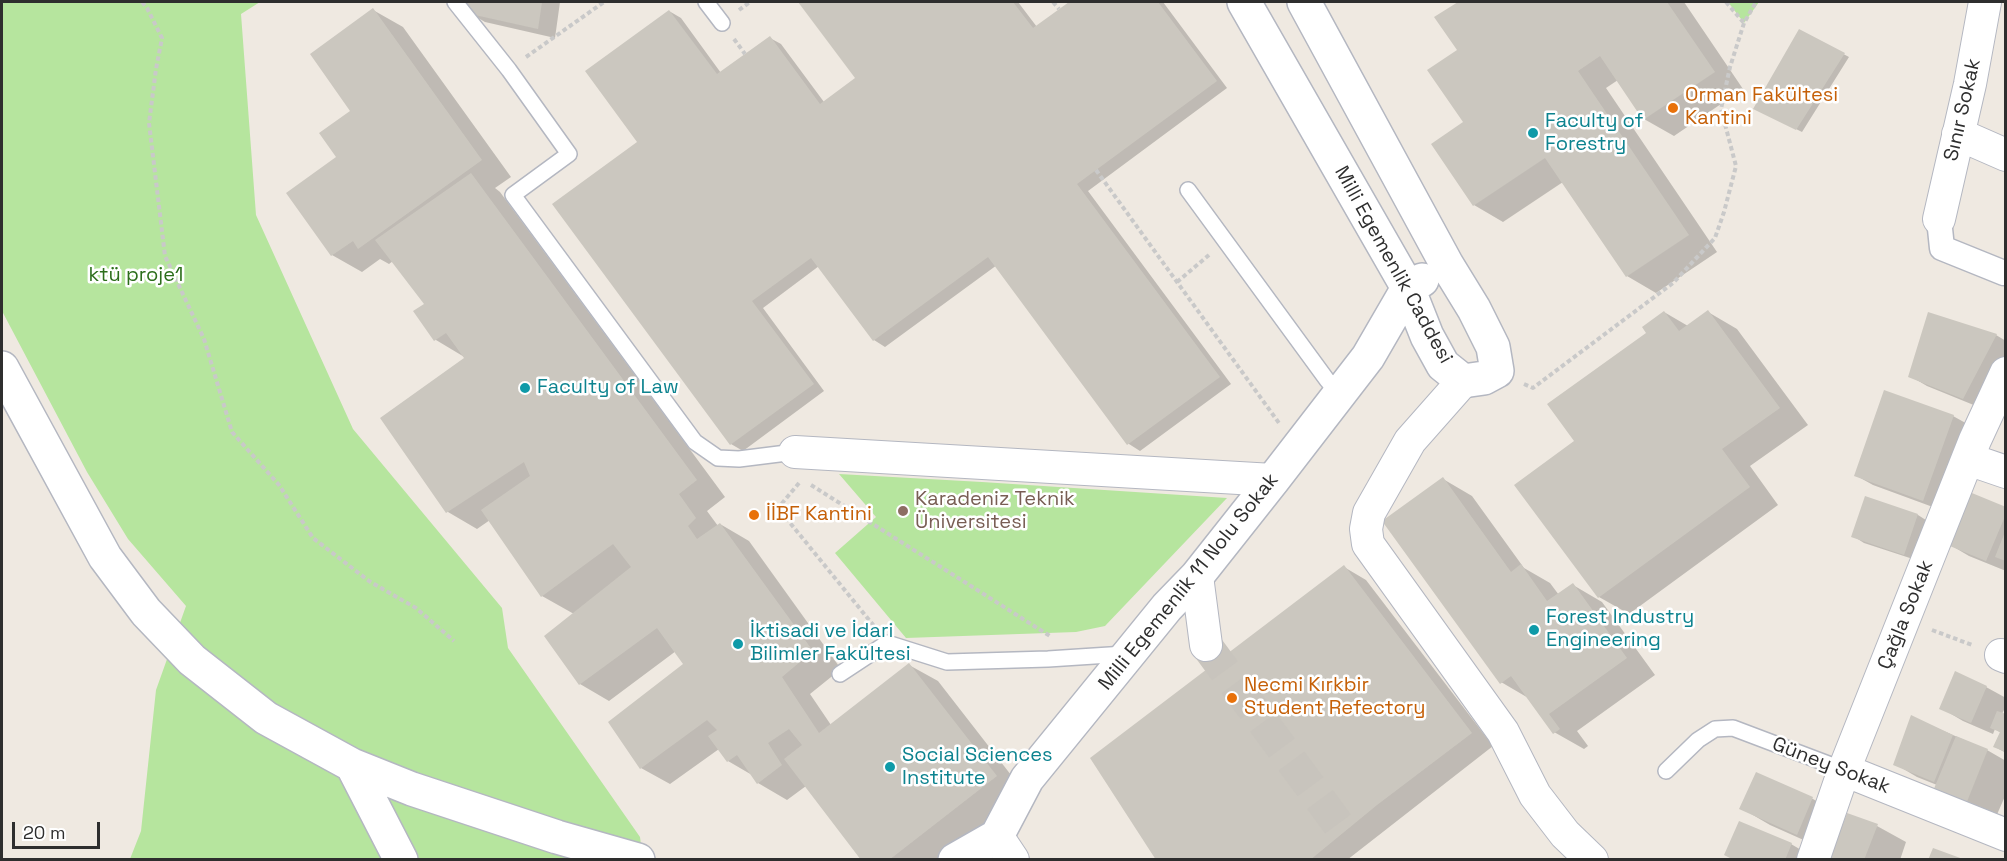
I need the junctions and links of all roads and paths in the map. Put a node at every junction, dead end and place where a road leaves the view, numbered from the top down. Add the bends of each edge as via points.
1 (142, 2) edge
2 (455, 2) edge
3 (604, 2) edge
4 (706, 2) edge
5 (1053, 2) edge
6 (1244, 2) edge
7 (1304, 2) edge
8 (1726, 2) edge
9 (1756, 2) edge
10 (1985, 2) edge
11 (1059, 9) dead end
12 (722, 23) dead end
13 (1744, 23) junction
14 (509, 70) junction
15 (1958, 134) junction
16 (2006, 155) edge
17 (1096, 170) dead end
18 (1188, 190) dead end
19 (1940, 219) joint
20 (1225, 241) junction
21 (1447, 265) junction
22 (2004, 273) dead end
23 (1177, 282) junction
24 (1408, 288) junction
25 (2, 368) edge
26 (1497, 370) junction
27 (2006, 373) edge
28 (1463, 381) junction
29 (1340, 394) junction
30 (1279, 424) dead end
31 (1968, 459) junction
32 (799, 466) junction
33 (2006, 472) edge
34 (1273, 480) junction
35 (778, 508) dead end
36 (1197, 576) junction
37 (1904, 620) junction
38 (1054, 639) dead end
39 (454, 641) dead end
40 (887, 643) junction
41 (1206, 645) tunnel mouth
42 (1131, 654) junction
43 (2003, 656) edge
44 (840, 674) dead end
45 (352, 765) junction
46 (1844, 770) junction
47 (1666, 771) dead end
48 (2006, 835) edge
49 (1005, 848) edge
50 (401, 860) edge
51 (638, 860) edge
52 (955, 860) edge
53 (1592, 860) edge
54 (1813, 860) edge

1 - 39 path via 162,38 149,123 165,256 204,339 232,432 279,485 313,538 369,580 416,608
2 - 14 lane
3 - 14 path
4 - 12 lane
5 - 11 path
6 - 24 street, Milli Egemenlik Caddesi
7 - 21 street
8 - 13 path
9 - 13 path
10 - 15 street, Sınır Sokak
13 - 26 path via 1721,109 1736,166 1715,238 1673,283 1533,388
14 - 32 lane via 569,154 513,195 695,442 718,458
15 - 16 street
15 - 19 street, Sınır Sokak
17 - 23 path
18 - 20 lane
19 - 22 street via 1942,248
20 - 23 path
20 - 29 lane
21 - 24 street
21 - 26 street via 1493,347
23 - 30 path
24 - 28 street, Milli Egemenlik Caddesi via 1443,365
24 - 29 street, Milli Egemenlik 11 Nolu Sokak via 1368,357
25 - 45 street via 105,557 146,612 192,660 266,718
26 - 28 street, Milli Egemenlik Caddesi via 1484,378
27 - 31 street, Çağla Sokak
28 - 53 street via 1410,441 1369,513 1368,544 1503,732 1535,795 1577,848
29 - 34 street, Milli Egemenlik 11 Nolu Sokak
31 - 33 street
31 - 37 street, Çağla Sokak
32 - 34 street
32 - 38 path
34 - 36 street, Milli Egemenlik 11 Nolu Sokak
35 - 40 path
36 - 41 street
36 - 42 street, Milli Egemenlik 11 Nolu Sokak
37 - 43 path
37 - 46 street, Çağla Sokak
40 - 42 lane via 947,662
40 - 44 lane
42 - 49 street, Milli Egemenlik 11 Nolu Sokak via 1027,779
45 - 50 street
45 - 51 street via 412,789
46 - 47 lane, Güney Sokak via 1733,728 1715,729
46 - 48 street, Güney Sokak
46 - 54 street, Çağla Sokak
49 - 52 street, Milli Egemenlik 11 Nolu Sokak

